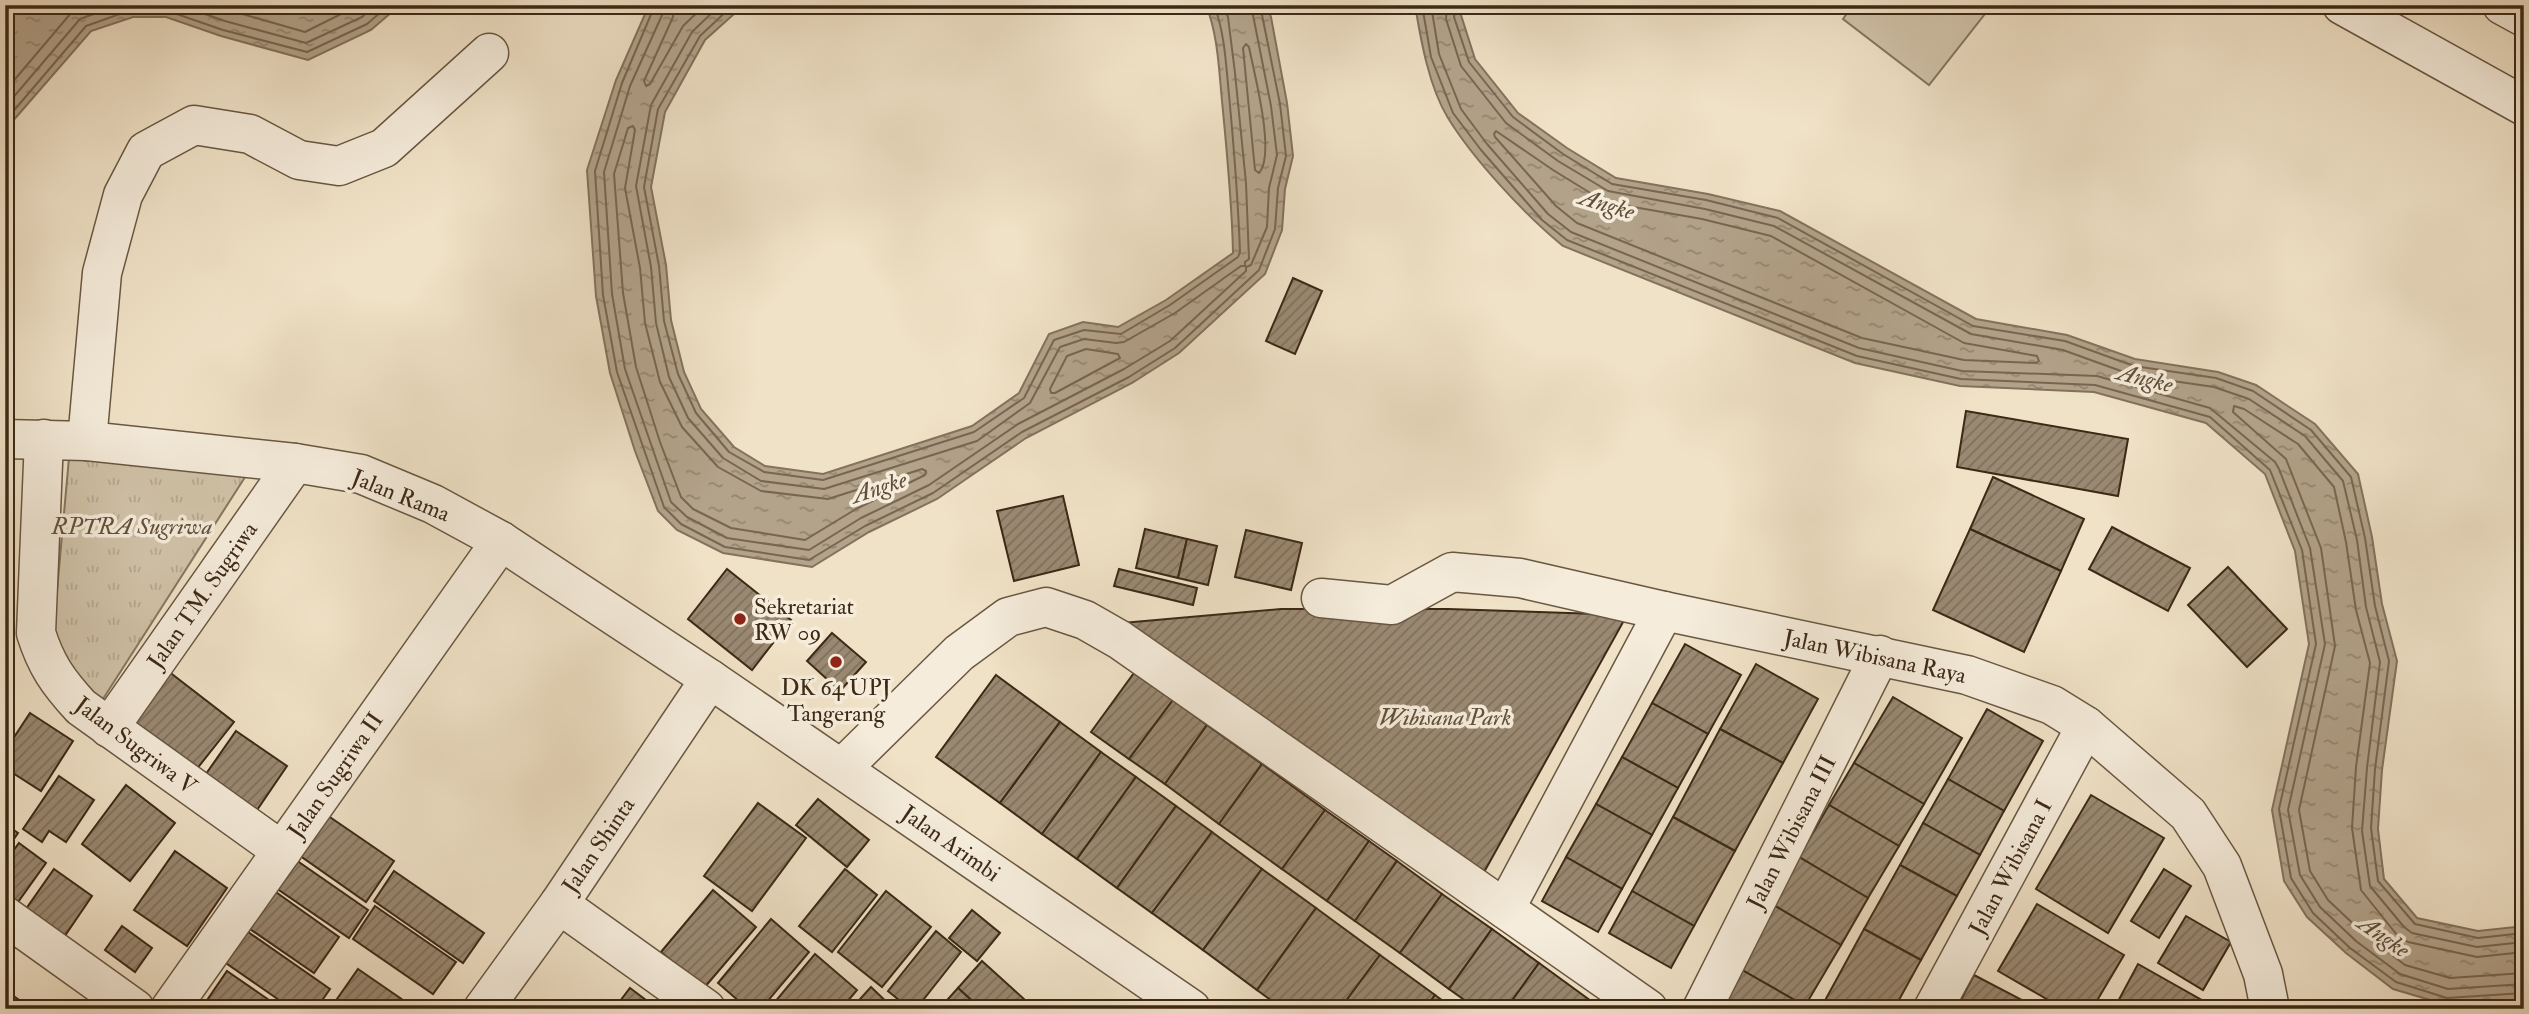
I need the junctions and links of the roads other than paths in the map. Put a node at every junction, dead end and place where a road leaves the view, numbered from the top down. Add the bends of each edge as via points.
1 (2342, 5) edge
2 (2502, 5) edge
3 (2524, 17) edge
4 (489, 53) dead end
5 (2524, 106) edge
6 (5, 439) edge
7 (44, 439) junction
8 (87, 440) junction
9 (295, 463) junction
10 (500, 541) junction
11 (1321, 598) dead end
12 (1664, 611) junction
13 (1880, 655) junction
14 (710, 679) junction
15 (2086, 726) junction
16 (109, 728) junction
17 (842, 768) junction
18 (282, 851) junction
19 (559, 904) junction
20 (1505, 909) junction
21 (5, 916) edge
22 (135, 1009) edge
23 (170, 1009) edge
24 (483, 1009) edge
25 (706, 1009) edge
26 (1191, 1009) edge
27 (1648, 1009) edge
28 (1702, 1009) edge
29 (1933, 1009) edge
30 (2270, 1009) edge

1 - 5 street
2 - 3 street
4 - 8 street via 384,148 339,166 299,160 250,134 194,125 146,151 122,195 102,273
6 - 7 street, Jalan Rama
7 - 8 street, Jalan Rama
7 - 16 street, Jalan Sugriwa V via 36,633 58,682
8 - 9 street, Jalan Rama
9 - 10 street, Jalan Rama via 361,474 433,504
9 - 16 street, Jalan TM. Sugriwa
10 - 14 street, Jalan Rama
10 - 18 street, Jalan Sugriwa II
11 - 12 street, Jalan Wibisana Raya via 1392,605 1452,572 1520,578
12 - 13 street, Jalan Wibisana Raya
12 - 20 street
13 - 15 street, Jalan Wibisana Raya via 1967,675 2052,705
13 - 28 street, Jalan Wibisana III
14 - 17 street, Jalan Arimbi
14 - 19 street, Jalan Shinta
15 - 29 street, Jalan Wibisana I
15 - 30 street, Jalan Wibisana Raya via 2188,814 2222,866 2263,974
16 - 18 street, Jalan Sugriwa V
17 - 20 street via 958,653 1008,617 1046,607 1085,620 1120,640
17 - 26 street, Jalan Arimbi
18 - 23 street, Jalan Sugriwa II
19 - 24 street, Jalan Shinta
19 - 25 street
20 - 27 street
21 - 22 street

